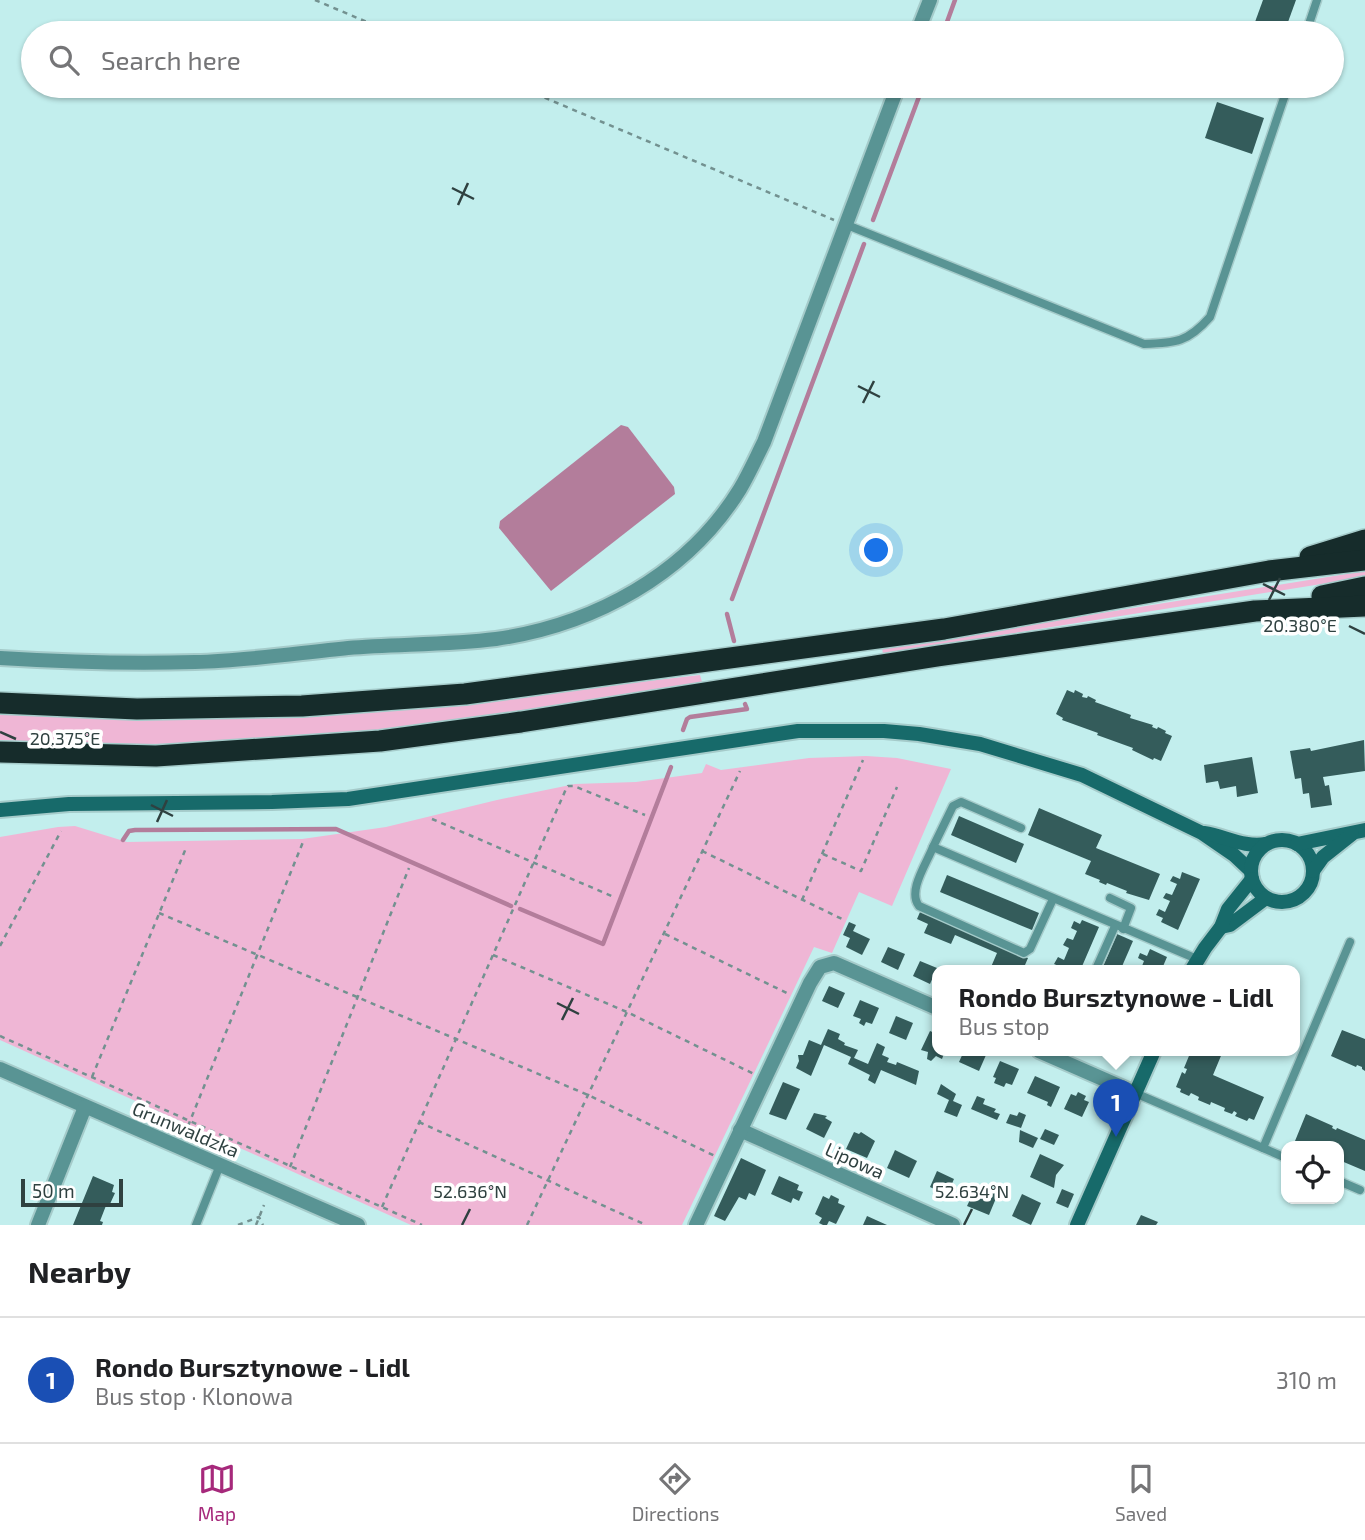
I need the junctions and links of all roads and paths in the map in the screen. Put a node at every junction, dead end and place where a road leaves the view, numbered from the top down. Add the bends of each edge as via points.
1 (315, 0) edge
2 (930, 0) edge
3 (1317, 0) edge
4 (365, 21) edge
5 (922, 21) edge
6 (1310, 21) edge
7 (545, 98) edge
8 (894, 98) edge
9 (1284, 98) edge
10 (847, 225) junction
11 (1365, 540) edge
12 (1365, 560) edge
13 (1269, 570) junction
14 (1365, 587) edge
15 (1365, 606) edge
16 (1255, 611) junction
17 (0, 658) edge
18 (0, 703) edge
19 (0, 752) edge
20 (863, 761) dead end
21 (740, 771) dead end
22 (897, 787) dead end
23 (0, 810) edge
24 (645, 815) dead end
25 (432, 819) dead end
26 (1021, 828) dead end
27 (61, 831) dead end
28 (1358, 832) edge
29 (1202, 833) junction
30 (303, 842) dead end
31 (1266, 844) junction
32 (1297, 844) junction
33 (933, 847) junction
34 (186, 848) dead end
35 (702, 851) junction
36 (822, 854) junction
37 (534, 862) junction
38 (409, 868) dead end
39 (1313, 872) junction
40 (1251, 875) junction
41 (614, 897) dead end
42 (1110, 898) dead end
43 (1266, 898) junction
44 (1053, 899) junction
45 (802, 900) junction
46 (159, 914) junction
47 (842, 919) dead end
48 (1119, 927) junction
49 (1221, 927) junction
50 (664, 933) junction
51 (1350, 942) dead end
52 (0, 946) edge
53 (258, 955) junction
54 (493, 956) junction
55 (1098, 965) edge
56 (1194, 965) edge
57 (790, 995) dead end
58 (357, 997) junction
59 (932, 1006) edge
60 (627, 1012) junction
61 (0, 1037) edge
62 (456, 1039) junction
63 (1050, 1056) edge
64 (1152, 1056) edge
65 (0, 1069) edge
66 (753, 1074) dead end
67 (92, 1077) junction
68 (1135, 1093) junction
69 (588, 1095) junction
70 (85, 1107) junction
71 (190, 1122) junction
72 (419, 1122) junction
73 (188, 1126) dead end
74 (740, 1130) junction
75 (1263, 1148) junction
76 (714, 1156) dead end
77 (1281, 1156) edge
78 (220, 1165) junction
79 (290, 1167) junction
80 (548, 1180) junction
81 (1344, 1183) edge
82 (1360, 1190) dead end
83 (264, 1205) dead end
84 (382, 1207) junction
85 (259, 1217) junction
86 (38, 1225) edge
87 (196, 1225) edge
88 (238, 1225) edge
89 (256, 1225) edge
90 (263, 1225) edge
91 (358, 1225) edge
92 (422, 1225) edge
93 (527, 1225) edge
94 (646, 1225) edge
95 (696, 1225) edge
96 (953, 1225) edge
97 (1077, 1225) edge

1 - 4 path
2 - 5 street
3 - 6 lane
7 - 10 path
8 - 10 street
9 - 10 lane via 1210,317 1177,343 1144,344
10 - 17 street via 764,442 740,489 684,556 613,604 576,620 495,639 197,663
11 - 13 highway
12 - 13 highway
13 - 18 highway via 944,629 466,694 302,706 137,709
14 - 16 highway
15 - 16 highway
16 - 19 highway via 380,741 156,756
20 - 36 path
21 - 35 path
22 - 36 path via 861,871
23 - 29 street via 69,804 348,799 798,731 848,729 931,735 1007,751 1082,775
24 - 37 path via 568,786
25 - 37 path
26 - 33 lane via 961,802 953,806
27 - 52 path
28 - 32 street
28 - 39 street via 1323,857
29 - 31 street via 1249,845
29 - 40 street via 1234,855
30 - 53 path
31 - 32 street via 1282,840
31 - 40 street via 1255,856
32 - 39 street via 1308,856
33 - 44 lane
33 - 44 lane via 915,891 919,906 1024,953
34 - 46 path
35 - 45 path
35 - 50 path
36 - 45 path
37 - 41 path
37 - 54 path
38 - 58 path
39 - 43 street via 1308,887 1297,898 1281,902
40 - 43 street
40 - 49 street
42 - 48 lane via 1131,908
43 - 49 street
44 - 48 lane
45 - 47 path
46 - 53 path
46 - 67 path
48 - 55 lane
48 - 56 lane
49 - 56 street
50 - 57 path
50 - 60 path
51 - 75 lane
53 - 58 path
53 - 71 path
54 - 60 path
54 - 62 path
58 - 62 path
58 - 79 path
59 - 74 street via 834,963 820,967
60 - 66 path
60 - 69 path
61 - 67 path
62 - 69 path
62 - 72 path
63 - 68 street
64 - 68 street
65 - 70 street, Grunwaldzka
67 - 71 path
68 - 75 lane
68 - 97 street
69 - 76 path
69 - 80 path
70 - 78 street, Grunwaldzka
70 - 86 street
71 - 73 path
71 - 79 path
72 - 80 path
72 - 84 path
74 - 95 street
74 - 96 street, Lipowa
75 - 77 lane
78 - 87 lane
78 - 91 street, Grunwaldzka
79 - 84 path
80 - 93 path
80 - 94 path
81 - 82 lane
83 - 85 path
84 - 92 path
85 - 88 path
85 - 89 path
85 - 90 path

